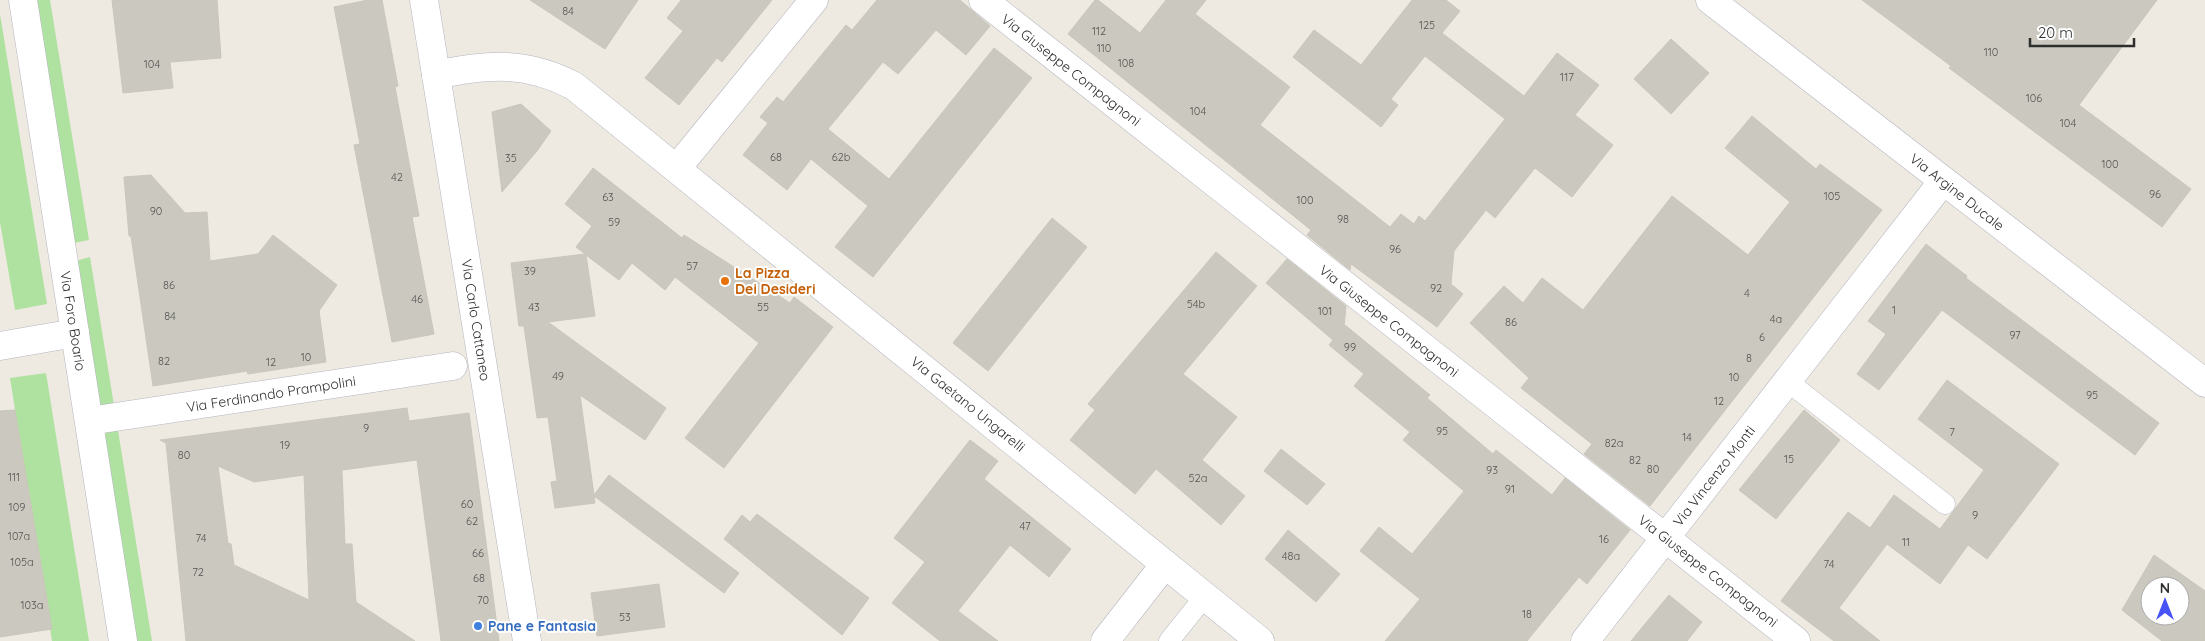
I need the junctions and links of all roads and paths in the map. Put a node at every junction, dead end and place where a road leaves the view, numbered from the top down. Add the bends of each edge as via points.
1 (23, 0) edge
2 (424, 0) edge
3 (814, 0) edge
4 (983, 0) edge
5 (1710, 0) edge
6 (436, 75) junction
7 (677, 168) junction
8 (1943, 181) junction
9 (74, 333) junction
10 (0, 346) edge
11 (482, 362) junction
12 (453, 366) joint
13 (1787, 381) junction
14 (2205, 383) edge
15 (88, 421) junction
16 (1945, 504) dead end
17 (1665, 538) junction
18 (1165, 564) junction
19 (1205, 596) junction
20 (123, 641) edge
21 (526, 641) edge
22 (1105, 641) edge
23 (1169, 641) edge
24 (1260, 641) edge
25 (1585, 641) edge
26 (1796, 641) edge

1 - 9 street, Via Foro Boario
2 - 6 street, Via Carlo Cattaneo
3 - 7 street
4 - 17 street, Via Giuseppe Compagnoni
5 - 8 street, Via Argine Ducale
6 - 7 street, Via Gaetano Ungarelli via 494,66 536,70 557,77 574,86
6 - 11 street, Via Carlo Cattaneo
7 - 18 street, Via Gaetano Ungarelli
8 - 13 street, Via Vincenzo Monti
8 - 14 street, Via Argine Ducale
9 - 10 street
9 - 15 street, Via Foro Boario
11 - 12 lane
11 - 21 street, Via Carlo Cattaneo
12 - 15 street, Via Ferdinando Prampolini
13 - 16 lane
13 - 17 street, Via Vincenzo Monti
15 - 20 street, Via Foro Boario
17 - 25 street, Via Vincenzo Monti
17 - 26 street, Via Giuseppe Compagnoni
18 - 19 street, Via Gaetano Ungarelli
18 - 22 street
19 - 23 lane
19 - 24 street, Via Gaetano Ungarelli

